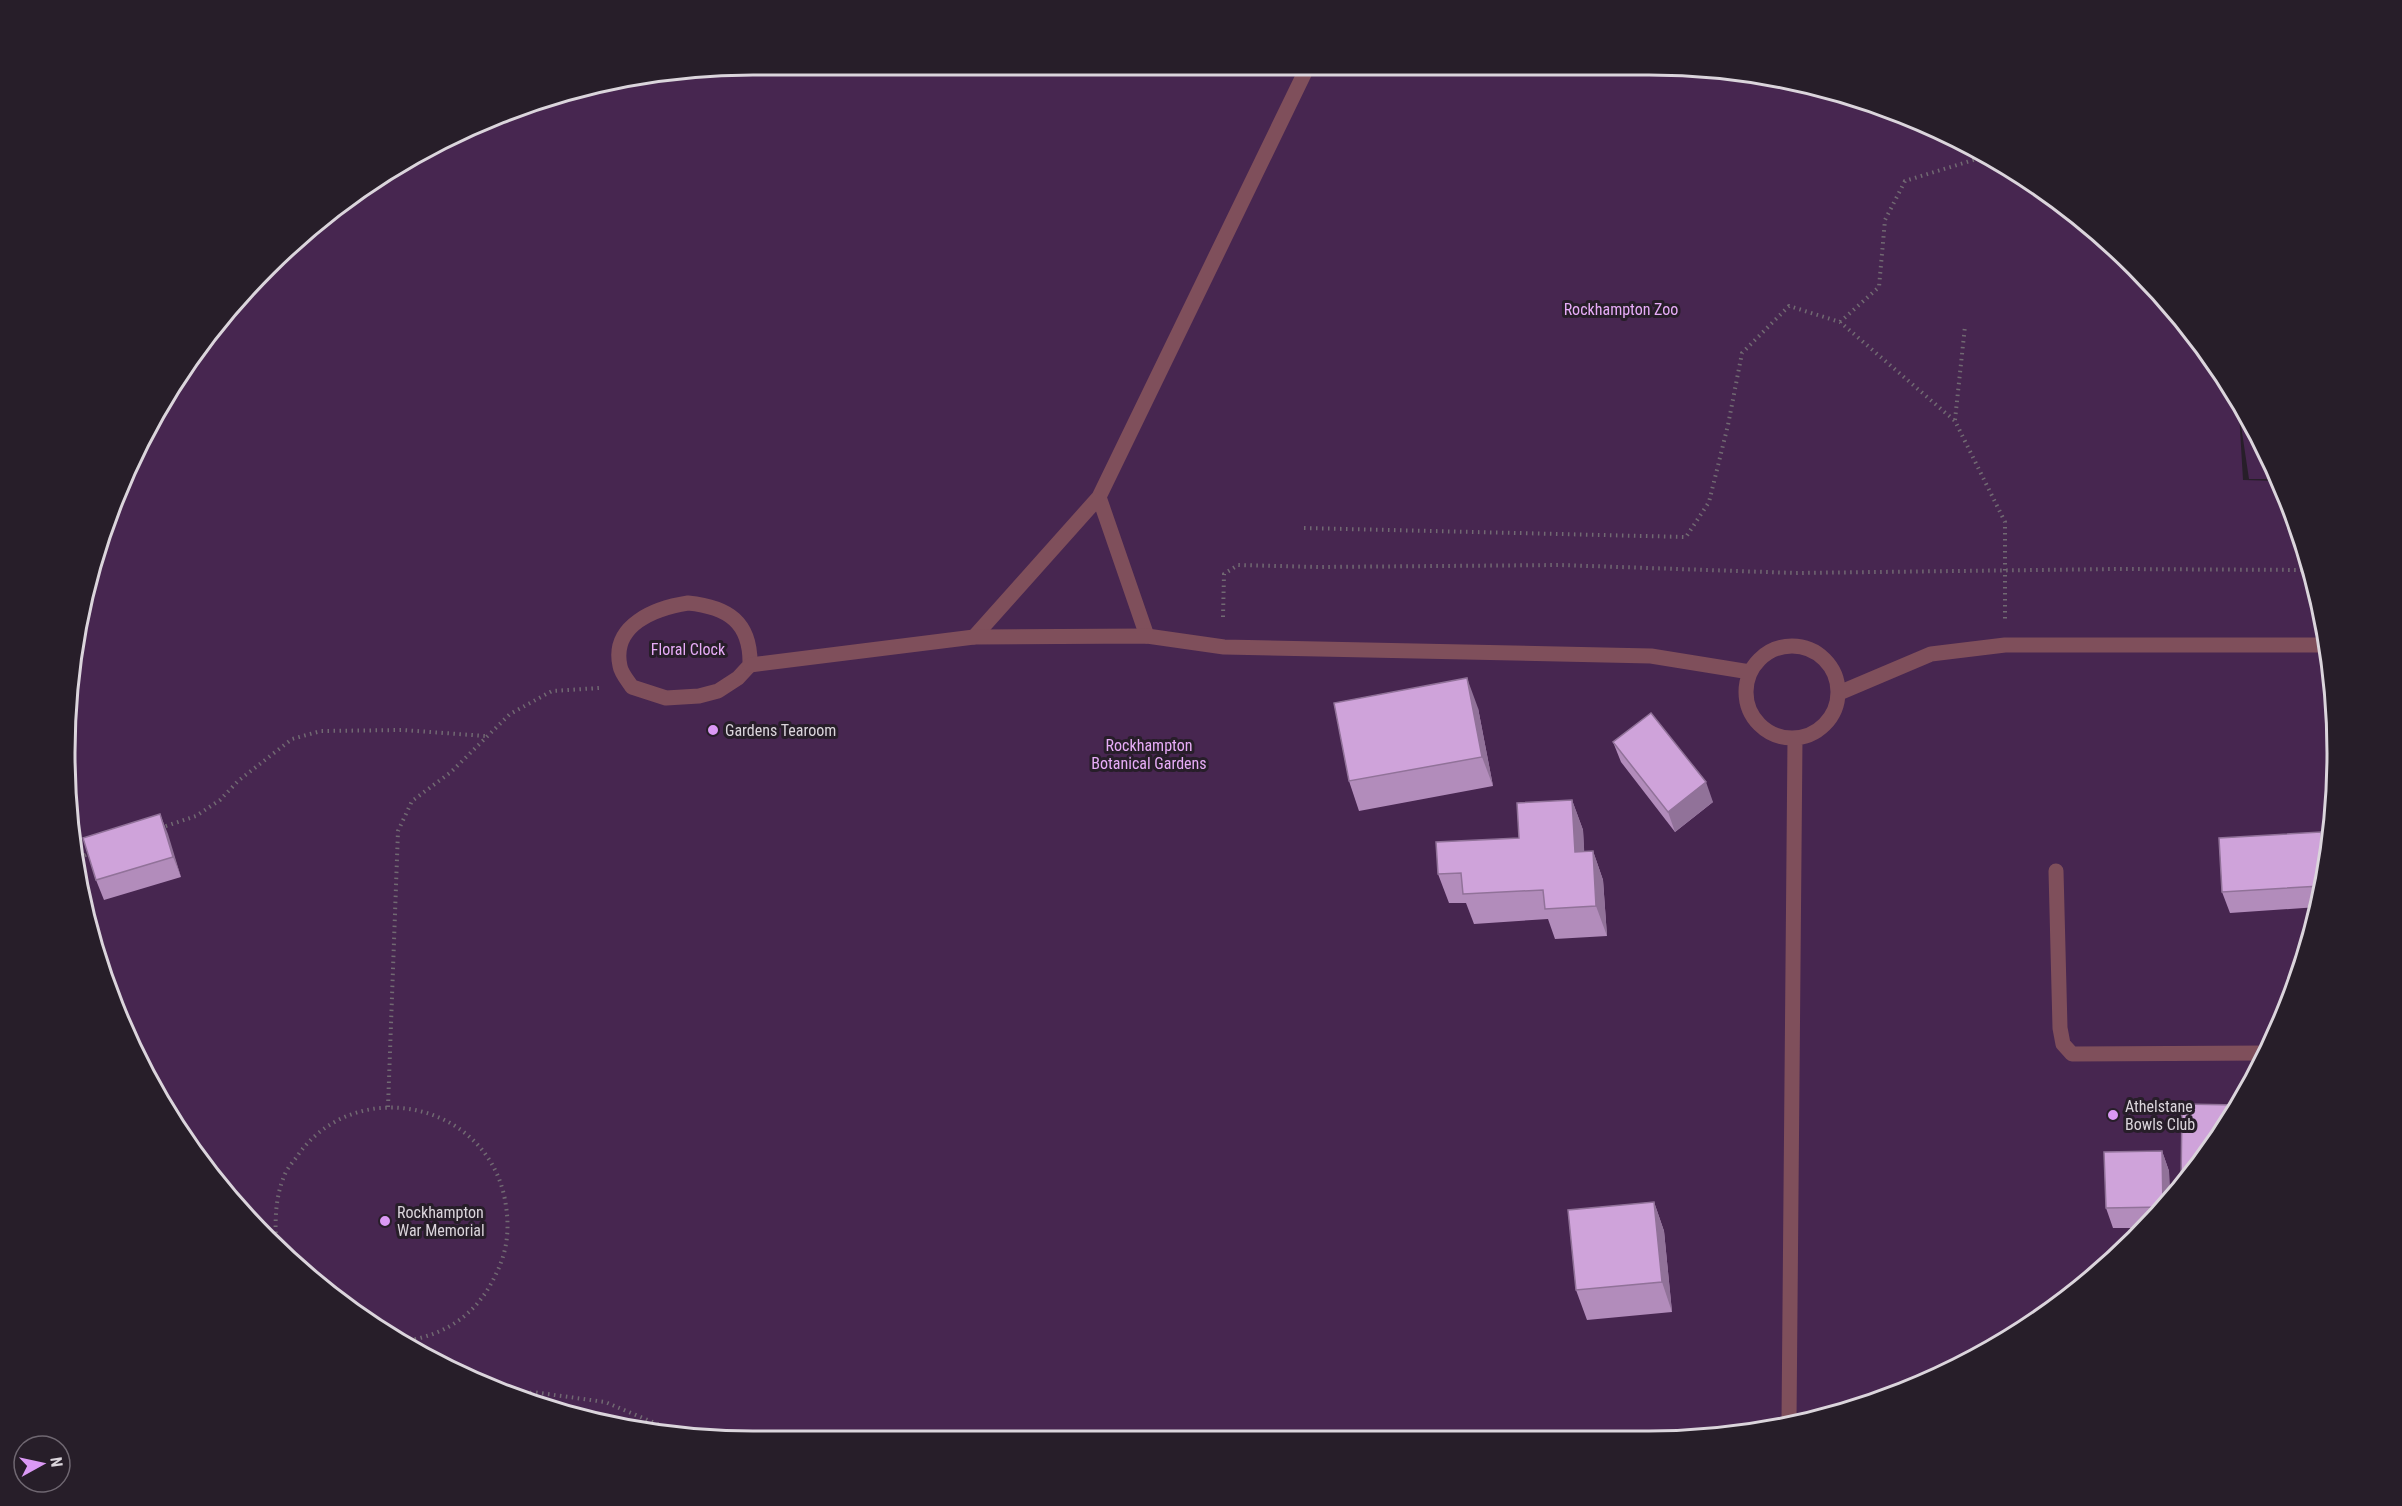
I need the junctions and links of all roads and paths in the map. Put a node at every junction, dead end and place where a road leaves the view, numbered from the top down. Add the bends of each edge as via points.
1 (1304, 75) edge
2 (1977, 160) edge
3 (1840, 322) junction
4 (1965, 326) dead end
5 (1955, 421) junction
6 (1099, 497) junction
7 (1304, 528) dead end
8 (2005, 570) junction
9 (2302, 570) edge
10 (1223, 617) dead end
11 (1147, 636) junction
12 (974, 638) junction
13 (2005, 645) junction
14 (2318, 645) edge
15 (750, 665) junction
16 (1750, 672) junction
17 (632, 687) junction
18 (1839, 693) junction
19 (486, 736) junction
20 (1795, 738) junction
21 (158, 829) edge
22 (102, 848) edge
23 (83, 857) edge
24 (2056, 871) dead end
25 (2257, 1053) edge
26 (388, 1107) junction
27 (275, 1233) edge
28 (414, 1340) edge
29 (530, 1393) edge
30 (1789, 1416) edge
31 (656, 1424) edge

1 - 6 street
2 - 3 path via 1905,181 1885,220 1879,287
3 - 5 path
3 - 7 path via 1789,306 1742,353 1709,502 1686,537
4 - 5 path
5 - 8 path via 2005,522
6 - 11 street
6 - 12 street
8 - 9 path
8 - 10 path via 1796,573 1560,565 1238,565 1224,574
8 - 13 path
11 - 12 street
11 - 16 street via 1224,647 1651,656
12 - 15 street
13 - 14 street
13 - 18 street via 1931,654
15 - 17 street via 718,692 699,696 666,698
15 - 17 street via 750,647 741,625 725,612 688,603 666,606 646,614 619,645 620,668
16 - 18 street via 1772,650 1802,646 1829,664
16 - 20 street via 1748,704 1754,718 1779,736
17 - 19 path via 552,691 510,714
18 - 20 street via 1830,718 1820,729
19 - 21 path via 403,730 321,731 292,739 220,800 196,816
19 - 26 path via 451,772 412,801 398,831
20 - 30 street
22 - 23 path
24 - 25 street via 2060,1028 2063,1044 2072,1054
26 - 27 path via 341,1117 309,1140 286,1173 274,1211
26 - 28 path via 418,1110 453,1124 482,1149 501,1182 509,1219 505,1257 489,1291 463,1319 430,1337
29 - 31 path via 605,1402

